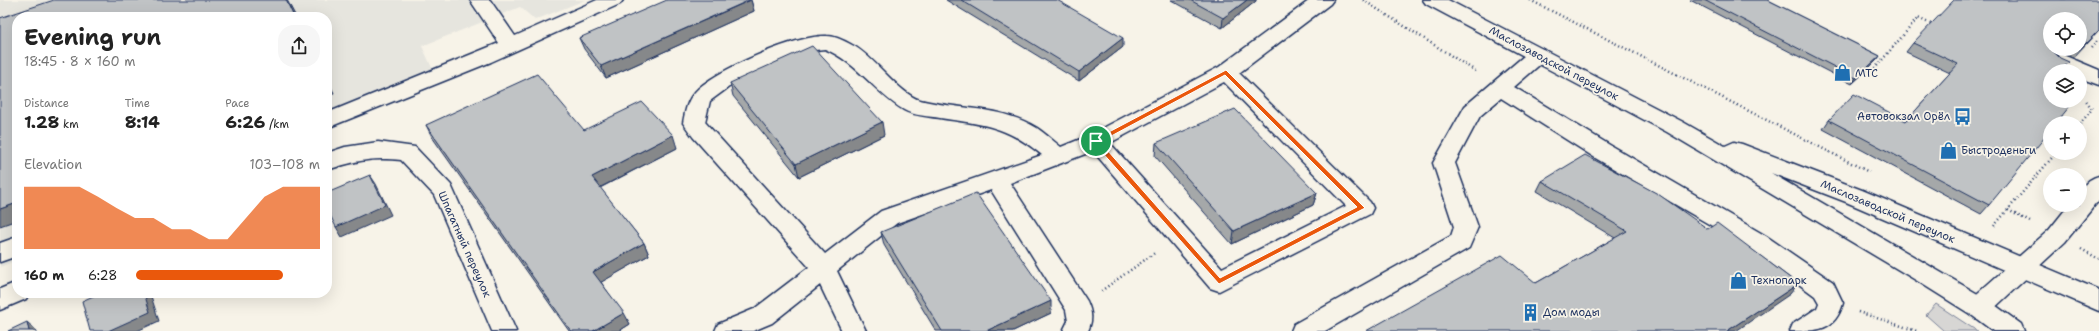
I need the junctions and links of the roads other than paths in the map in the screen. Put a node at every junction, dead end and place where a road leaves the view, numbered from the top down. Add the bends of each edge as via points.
1 (480, 0) edge
2 (613, 0) edge
3 (1323, 0) edge
4 (1433, 0) edge
5 (511, 45) junction
6 (1538, 55) junction
7 (2056, 59) edge
8 (1226, 72) junction
9 (2099, 78) edge
10 (1499, 87) junction
11 (332, 119) edge
12 (1675, 127) junction
13 (1096, 141) junction
14 (1059, 157) junction
15 (332, 160) edge
16 (996, 179) junction
17 (2099, 184) edge
18 (12, 248) edge
19 (0, 253) edge
20 (824, 268) junction
21 (2024, 268) junction
22 (12, 294) edge
23 (0, 300) edge
24 (2099, 301) edge
25 (1979, 307) junction
26 (504, 331) edge
27 (727, 331) edge
28 (854, 331) edge
29 (1075, 331) edge
30 (1303, 331) edge
31 (1802, 331) edge
32 (2012, 331) edge

1 - 5 main road
2 - 5 main road
3 - 8 main road
4 - 6 main road, Маслозаводской переулок
5 - 11 main road
6 - 10 main road
6 - 12 main road, Маслозаводской переулок
7 - 9 main road
8 - 13 main road
8 - 13 main road via 1362,208 1219,281
10 - 30 main road via 1472,111 1444,163 1466,226 1461,242
10 - 31 main road via 1605,153 1758,242 1824,289 1831,303 1828,314
12 - 21 main road, Маслозаводской переулок via 1854,196
12 - 25 main road, Маслозаводской переулок
13 - 14 main road
14 - 16 main road
14 - 20 main road via 1030,134 1012,125 990,118 913,106 847,50 827,42 801,45 738,73 707,92 696,110 694,123
15 - 26 main road, Шпагатный переулок via 345,155 378,150 407,153 443,191
16 - 20 main road via 889,217
16 - 29 main road via 1078,308 1080,322
17 - 21 main road via 2057,236
18 - 19 main road
20 - 27 main road via 763,316
20 - 28 main road
21 - 24 main road, Маслозаводской переулок
21 - 25 main road
22 - 23 main road
25 - 32 main road, Маслозаводской переулок

